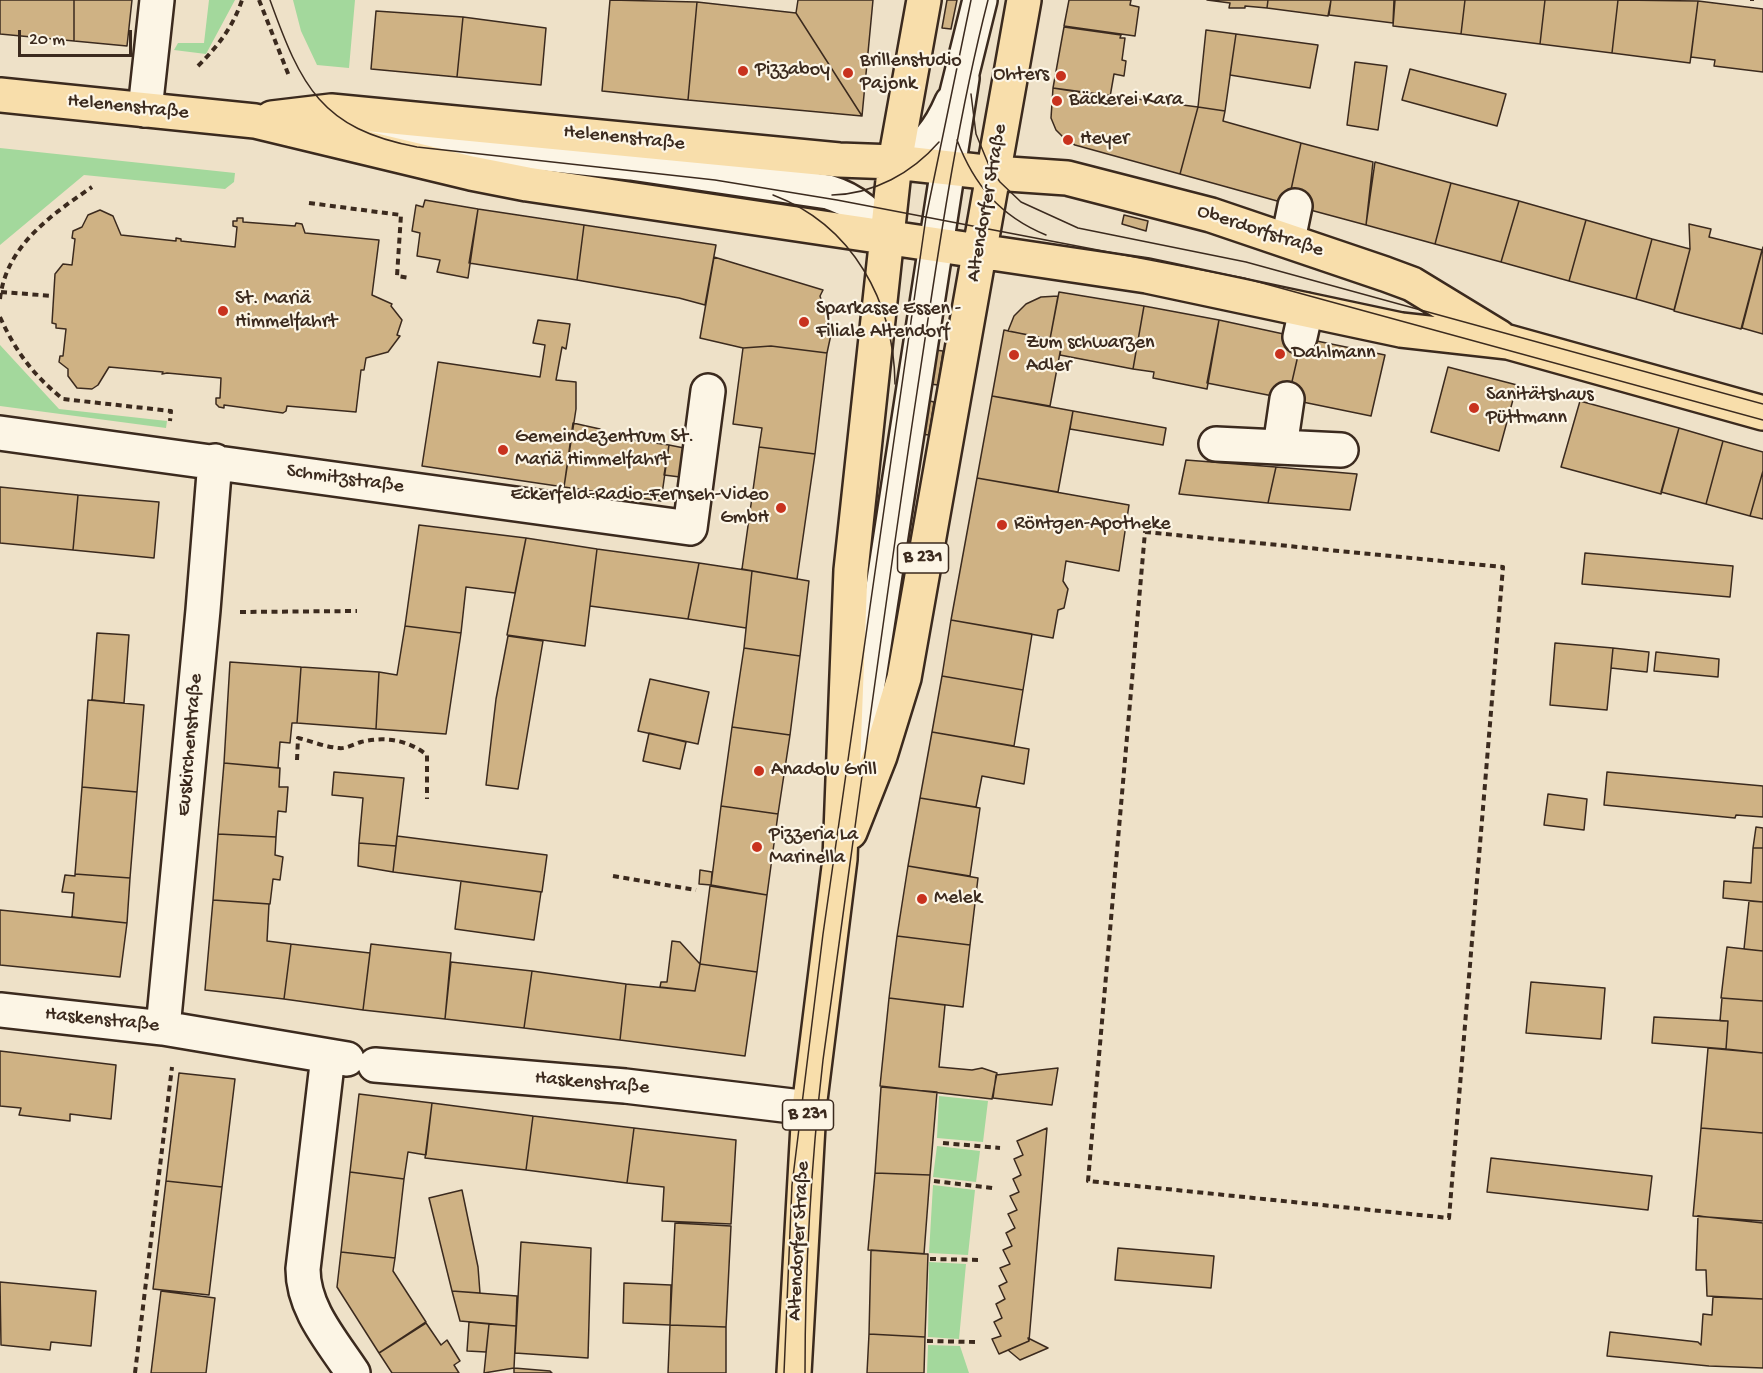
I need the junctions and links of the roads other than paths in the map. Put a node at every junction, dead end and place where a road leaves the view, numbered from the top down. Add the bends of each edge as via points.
1 (157, 0) edge
2 (924, 0) edge
3 (980, 0) edge
4 (1024, 0) edge
5 (962, 78) junction
6 (0, 95) edge
7 (145, 110) junction
8 (255, 121) junction
9 (900, 167) junction
10 (948, 168) junction
11 (994, 173) junction
12 (828, 192) junction
13 (1295, 206) dead end
14 (938, 232) junction
15 (887, 238) junction
16 (1288, 240) junction
17 (980, 250) junction
18 (1508, 342) junction
19 (708, 391) dead end
20 (1287, 399) dead end
21 (1763, 413) edge
22 (0, 434) edge
23 (1216, 444) dead end
24 (1280, 447) junction
25 (1341, 450) dead end
26 (214, 461) junction
27 (840, 859) junction
28 (0, 1010) edge
29 (170, 1029) junction
30 (350, 1060) junction
31 (808, 1108) junction
32 (353, 1373) edge
33 (794, 1373) edge

1 - 7 street
2 - 9 main road, Altendorfer Straße / B 231
3 - 5 street
4 - 11 main road, Altendorfer Straße / B 231
5 - 9 street via 943,123
5 - 10 street
6 - 7 main road, Helenenstraße
7 - 8 main road, Helenenstraße
8 - 9 main road, Helenenstraße via 331,111
8 - 12 street via 631,163
8 - 15 main road, Helenenstraße via 527,184
9 - 10 main road, Helenenstraße
9 - 12 street via 872,185
9 - 14 street via 930,177 941,203
9 - 15 main road, Altendorfer Straße / B 231
10 - 11 main road, Helenenstraße
10 - 14 street
11 - 16 main road, Oberdorfstraße via 1066,178 1211,215
11 - 17 main road, Altendorfer Straße / B 231
12 - 15 street via 864,211
13 - 16 street
14 - 15 main road, Helenenstraße
14 - 17 main road, Helenenstraße
14 - 27 street
15 - 27 main road, Altendorfer Straße / B 231 via 851,570
16 - 18 main road, Oberdorfstraße via 1412,284
17 - 18 main road, Oberdorfstraße via 1147,276 1303,324
17 - 27 main road, Altendorfer Straße / B 231 via 904,678 880,756
18 - 21 main road, Oberdorfstraße
19 - 26 street, Schmitzstraße via 690,528
20 - 24 street
22 - 26 street, Schmitzstraße
23 - 24 street
24 - 25 street
26 - 29 street, Euskirchenstraße
27 - 31 main road, Altendorfer Straße / B 231
28 - 29 street, Haskenstraße
29 - 30 street, Haskenstraße
30 - 31 street, Haskenstraße
30 - 32 street via 303,1269 303,1287
31 - 33 main road, Altendorfer Straße / B 231

